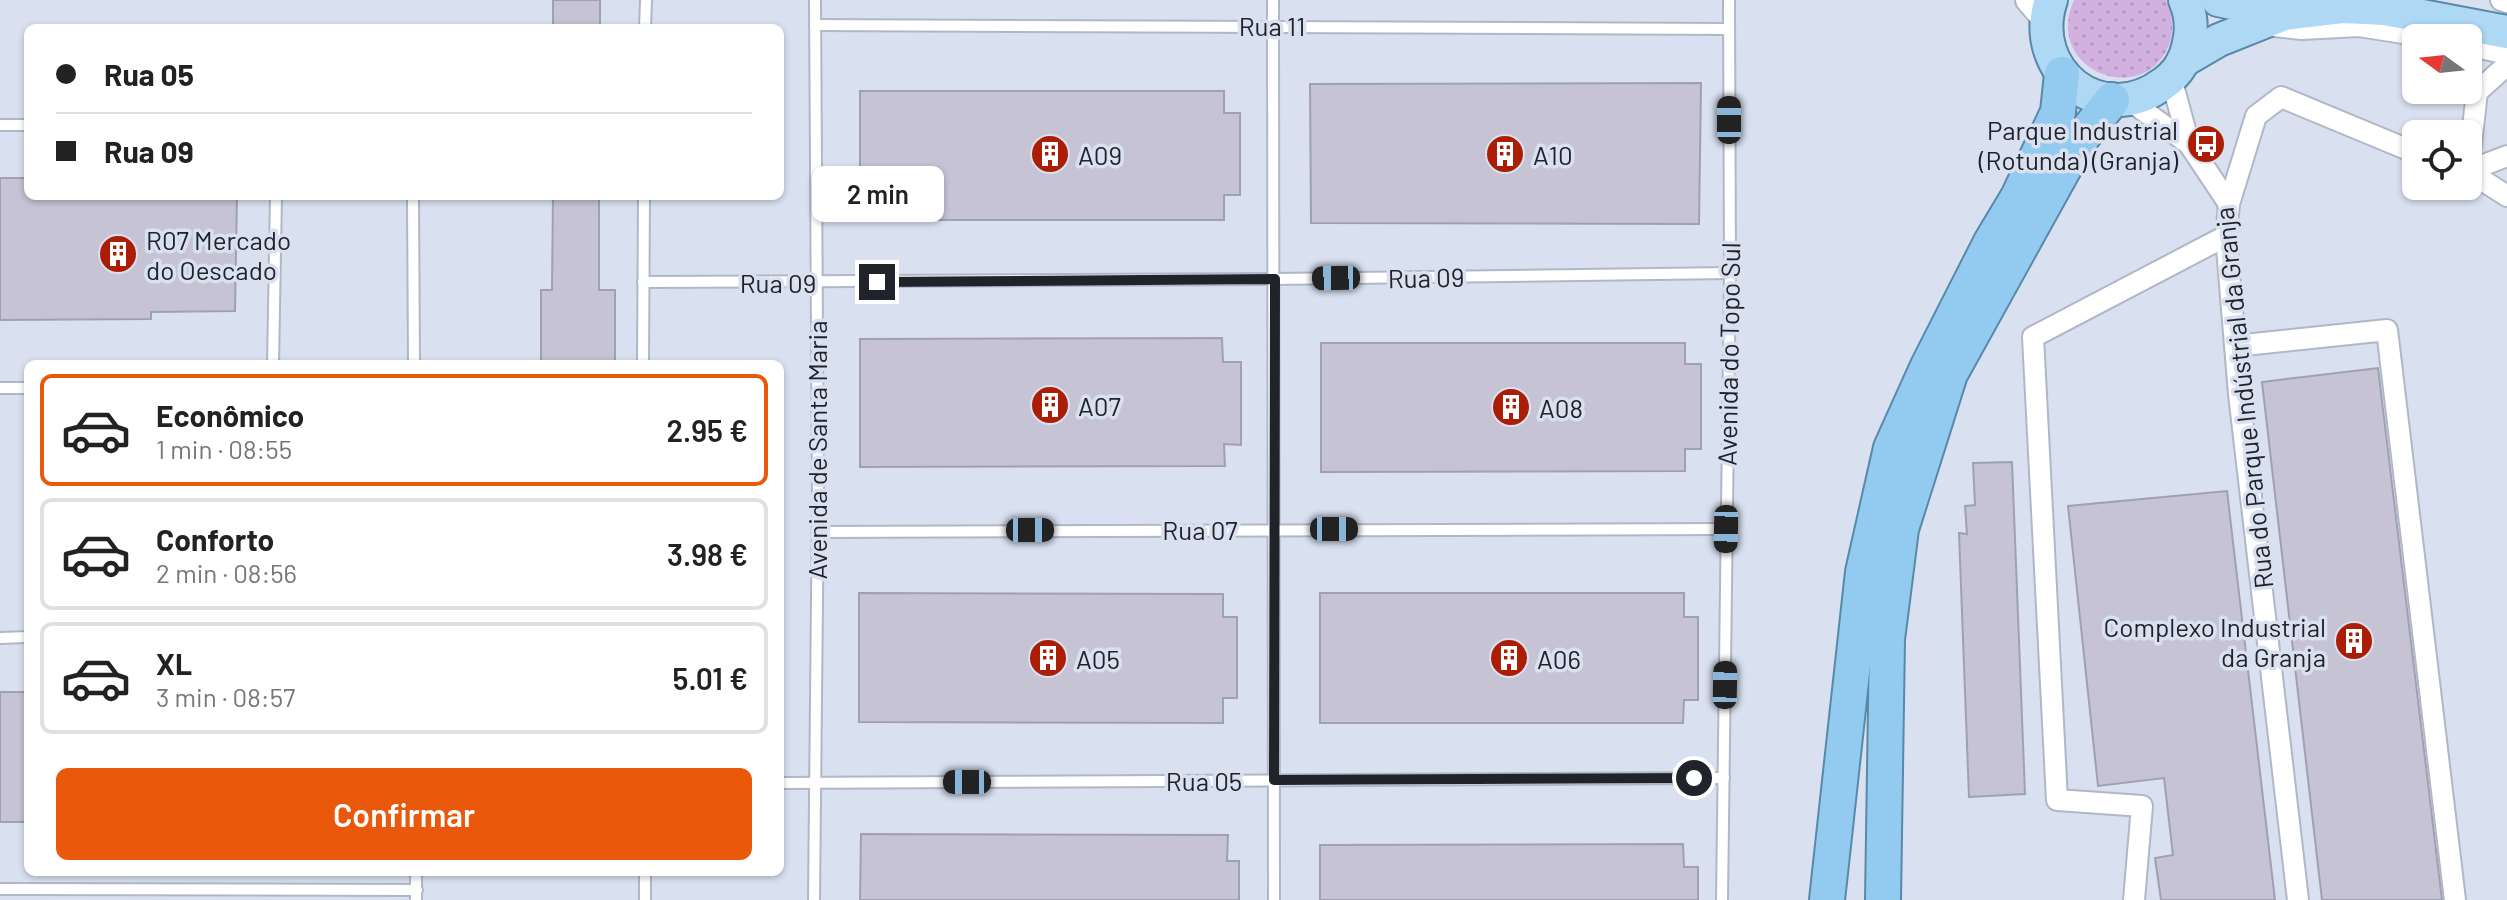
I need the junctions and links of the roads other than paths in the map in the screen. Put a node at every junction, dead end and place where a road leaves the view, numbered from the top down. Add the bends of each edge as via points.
1 (646, 0) edge
2 (815, 0) edge
3 (1273, 0) edge
4 (1729, 0) edge
5 (2185, 0) edge
6 (2218, 0) edge
7 (2501, 0) edge
8 (2507, 2) edge
9 (2042, 7) edge
10 (2267, 11) edge
11 (645, 24) edge
12 (815, 25) junction
13 (1274, 25) junction
14 (1729, 29) junction
15 (2507, 32) edge
16 (2402, 33) edge
17 (2482, 48) edge
18 (2507, 54) edge
19 (2507, 65) edge
20 (2177, 70) junction
21 (2062, 74) junction
22 (2482, 88) edge
23 (2121, 100) junction
24 (0, 125) edge
25 (24, 125) edge
26 (2189, 144) junction
27 (2402, 147) edge
28 (2507, 156) edge
29 (2482, 166) edge
30 (2482, 180) edge
31 (2507, 196) edge
32 (276, 200) edge
33 (413, 200) edge
34 (644, 200) edge
35 (2229, 204) junction
36 (2226, 236) junction
37 (1730, 273) junction
38 (1275, 279) junction
39 (643, 282) junction
40 (815, 282) junction
41 (2235, 346) junction
42 (273, 360) edge
43 (414, 360) edge
44 (643, 360) edge
45 (1928, 366) junction
46 (0, 388) edge
47 (24, 388) edge
48 (1274, 529) junction
49 (1726, 529) junction
50 (817, 532) junction
51 (24, 637) edge
52 (0, 638) edge
53 (1848, 723) junction
54 (1724, 778) junction
55 (1274, 780) junction
56 (814, 782) junction
57 (784, 783) edge
58 (645, 876) edge
59 (0, 889) edge
60 (416, 895) edge
61 (645, 900) edge
62 (814, 900) edge
63 (1274, 900) edge
64 (1722, 900) edge
65 (1827, 900) edge
66 (1842, 900) edge
67 (1862, 900) edge
68 (1883, 900) edge
69 (2134, 900) edge
70 (2298, 900) edge
71 (2455, 900) edge

1 - 11 lane
2 - 12 lane, Avenida de Santa Maria
3 - 13 lane
4 - 14 lane, Avenida do Topo Sul
5 - 20 main road via 2191,38
6 - 10 main road
7 - 8 street
9 - 21 main road via 2052,58
10 - 15 main road via 2385,9
10 - 16 street via 2302,29 2359,26
10 - 20 main road
12 - 13 lane, Rua 11
12 - 40 lane, Avenida de Santa Maria
13 - 14 lane, Rua 11
13 - 38 lane
14 - 37 lane, Avenida do Topo Sul
17 - 18 street
19 - 22 street
20 - 23 main road via 2152,92
20 - 26 street, Rua do Parque Indústrial da Granja
21 - 23 main road via 2093,96
21 - 45 highway via 2058,112
23 - 26 street, Rua do Parque Indústrial da Granja
23 - 68 highway via 2079,141 1950,374 1901,529 1887,639
24 - 25 lane
26 - 35 street, Rua do Parque Indústrial da Granja
27 - 35 street via 2281,97 2256,116
28 - 29 street
30 - 31 street
32 - 42 lane
33 - 43 lane
34 - 39 lane
35 - 36 street, Rua do Parque Indústrial da Granja
36 - 41 street, Rua do Parque Indústrial da Granja
36 - 69 street via 2033,337 2057,800 2142,806
37 - 38 lane, Rua 09
37 - 49 lane, Avenida do Topo Sul
38 - 40 lane, Rua 09
38 - 48 lane
39 - 40 lane, Rua 09
39 - 44 lane
40 - 50 lane, Avenida de Santa Maria
41 - 70 street, Rua do Parque Indústrial da Granja
41 - 71 street via 2387,330
45 - 53 highway via 1891,448 1863,572
45 - 67 highway via 1898,464 1872,580 1863,686
46 - 47 lane
48 - 49 lane, Rua 07
48 - 50 lane, Rua 07
48 - 55 lane
49 - 54 lane, Avenida do Topo Sul
50 - 56 lane, Avenida de Santa Maria
51 - 52 lane
53 - 65 highway
53 - 66 highway
54 - 55 lane, Rua 05
54 - 64 lane, Avenida do Topo Sul
55 - 56 lane, Rua 05
55 - 63 lane
56 - 57 lane, Rua 05
56 - 62 lane, Avenida de Santa Maria
58 - 61 lane
59 - 60 lane

